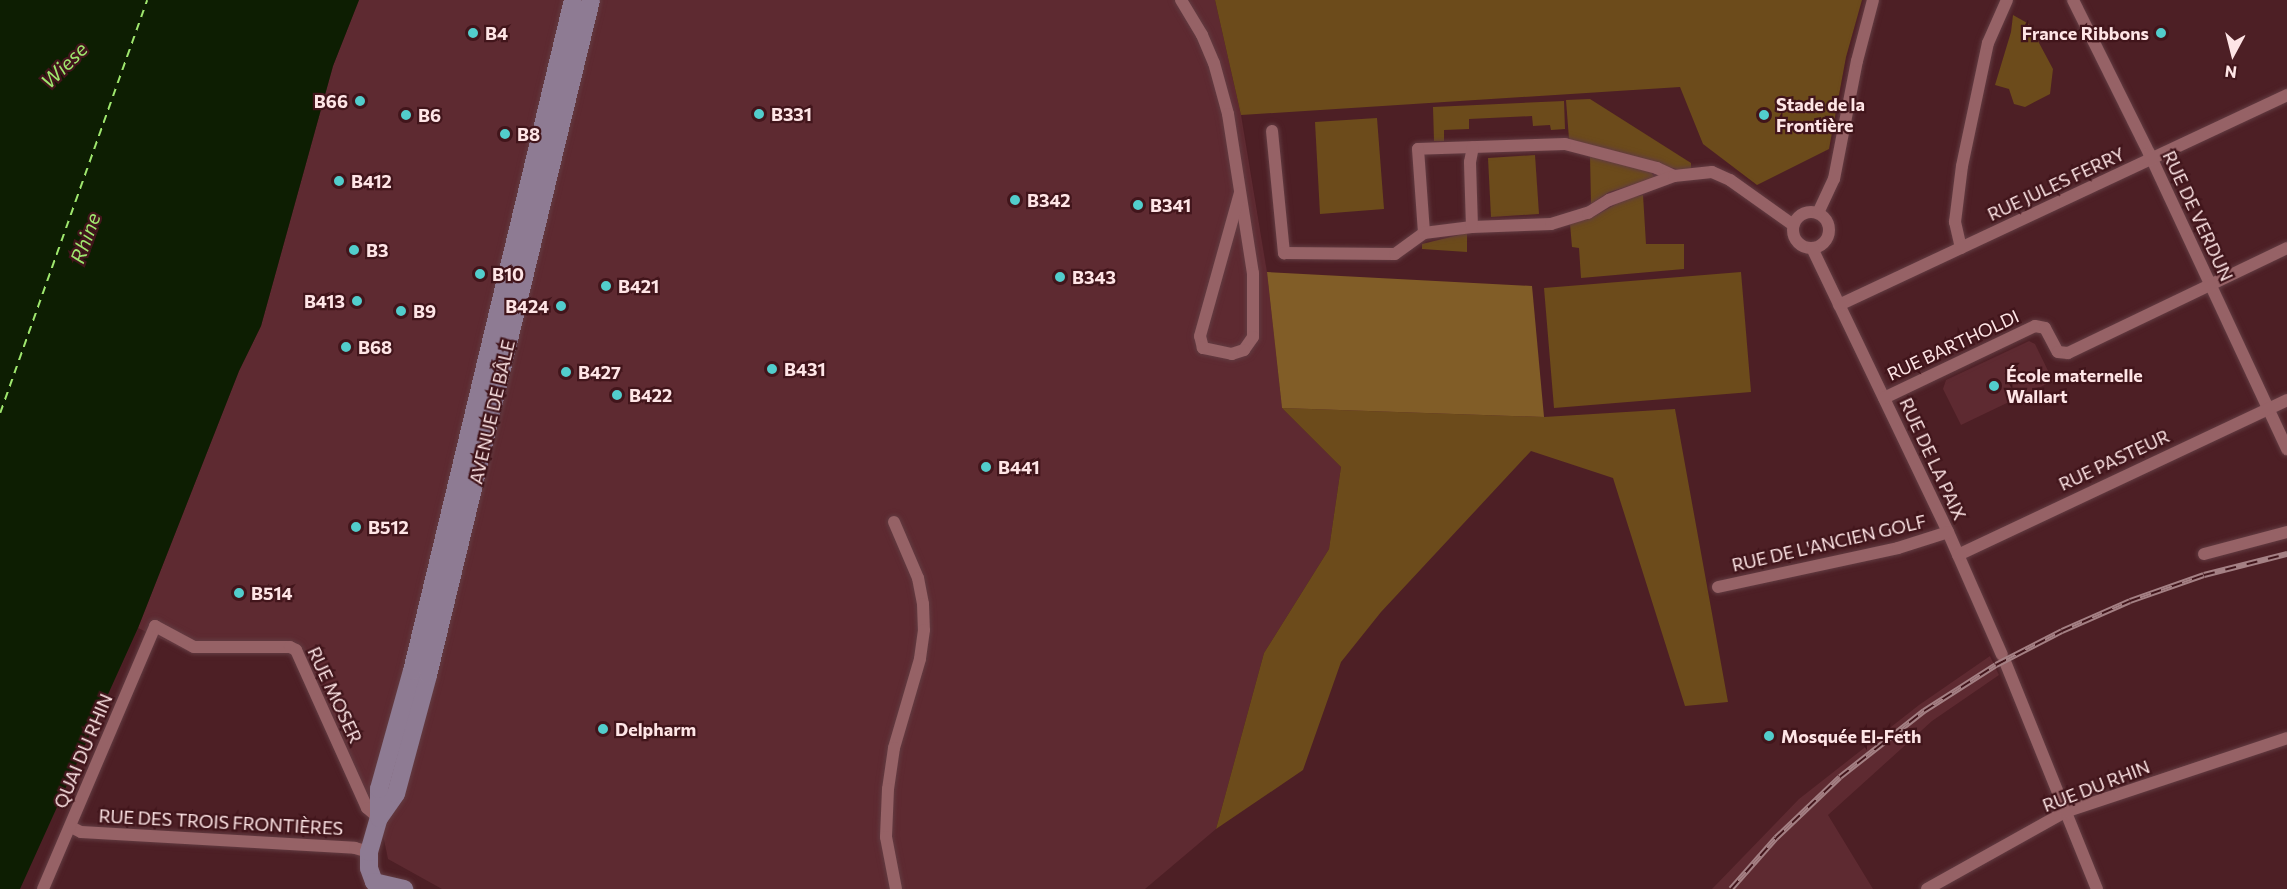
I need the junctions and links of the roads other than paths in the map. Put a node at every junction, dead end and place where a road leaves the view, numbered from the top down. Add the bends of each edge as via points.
1 (591, 0) edge
2 (1181, 0) edge
3 (1873, 0) edge
4 (2007, 0) edge
5 (2073, 0) edge
6 (576, 12) edge
7 (2287, 95) edge
8 (1272, 131) dead end
9 (1473, 147) junction
10 (2152, 159) junction
11 (1674, 176) junction
12 (1240, 193) junction
13 (1818, 213) junction
14 (1793, 225) junction
15 (1472, 227) junction
16 (1424, 233) junction
17 (1812, 248) junction
18 (1961, 248) junction
19 (2287, 248) edge
20 (2210, 285) junction
21 (1839, 305) junction
22 (1884, 398) junction
23 (2287, 400) edge
24 (2268, 410) junction
25 (2287, 449) edge
26 (894, 522) dead end
27 (1948, 532) junction
28 (2287, 532) edge
29 (2204, 554) dead end
30 (1958, 555) junction
31 (1718, 587) dead end
32 (156, 626) joint
33 (2287, 738) edge
34 (2066, 812) junction
35 (379, 818) junction
36 (70, 827) junction
37 (369, 852) junction
38 (370, 886) edge
39 (43, 889) edge
40 (404, 889) edge
41 (896, 889) edge
42 (1927, 889) edge
43 (2097, 889) edge

1 - 6 main road, AVENUE DE BÂLE
2 - 12 street via 1214,63 1228,114
3 - 13 street via 1834,179
4 - 18 street via 1988,43 1962,166 1955,222
5 - 10 street, RUE DE VERDUN
6 - 35 main road, AVENUE DE BÂLE via 428,675 396,794
7 - 10 street, RUE JULES FERRY
8 - 16 street via 1284,253 1395,254
9 - 11 street via 1565,144
9 - 15 street
9 - 16 street via 1418,149
10 - 18 street, RUE JULES FERRY
10 - 20 street, RUE DE VERDUN
11 - 14 street via 1712,172 1730,180
11 - 15 street via 1609,200 1588,213 1551,224
12 - 12 street via 1253,273 1253,337 1250,345 1238,353 1203,348 1201,325
13 - 14 street via 1806,213
13 - 17 street via 1827,222 1829,234 1823,244
14 - 17 street via 1796,242
15 - 16 street
17 - 21 street, RUE DE LA PAIX
18 - 21 street, RUE JULES FERRY
19 - 20 street, RUE BARTHOLDI
20 - 22 street, RUE BARTHOLDI via 2068,353 2058,352 2045,328 2035,327
20 - 24 street, RUE DE VERDUN
21 - 22 street, RUE DE LA PAIX
22 - 27 street, RUE DE LA PAIX
23 - 24 street, RUE PASTEUR
24 - 25 street, RUE DE VERDUN
24 - 30 street, RUE PASTEUR
26 - 41 street via 918,578 924,622 921,659 894,748 888,789 886,837
27 - 30 street, RUE DE LA PAIX
27 - 31 street, RUE DE L'ANCIEN GOLF via 1898,548
28 - 29 street
30 - 34 street, RUE DE LA PAIX
32 - 35 street, RUE MOSER via 194,647 290,646 296,650 367,808
32 - 36 street, QUAI DU RHIN
33 - 34 street, RUE DU RHIN
34 - 42 street, RUE DU RHIN
34 - 43 street, RUE DE LA PAIX
35 - 37 main road, AVENUE DE BÂLE
36 - 37 street, RUE DES TROIS FRONTIÈRES via 81,832 356,848
36 - 39 street, QUAI DU RHIN
37 - 38 main road, AVENUE DE BÂLE
38 - 40 main road

